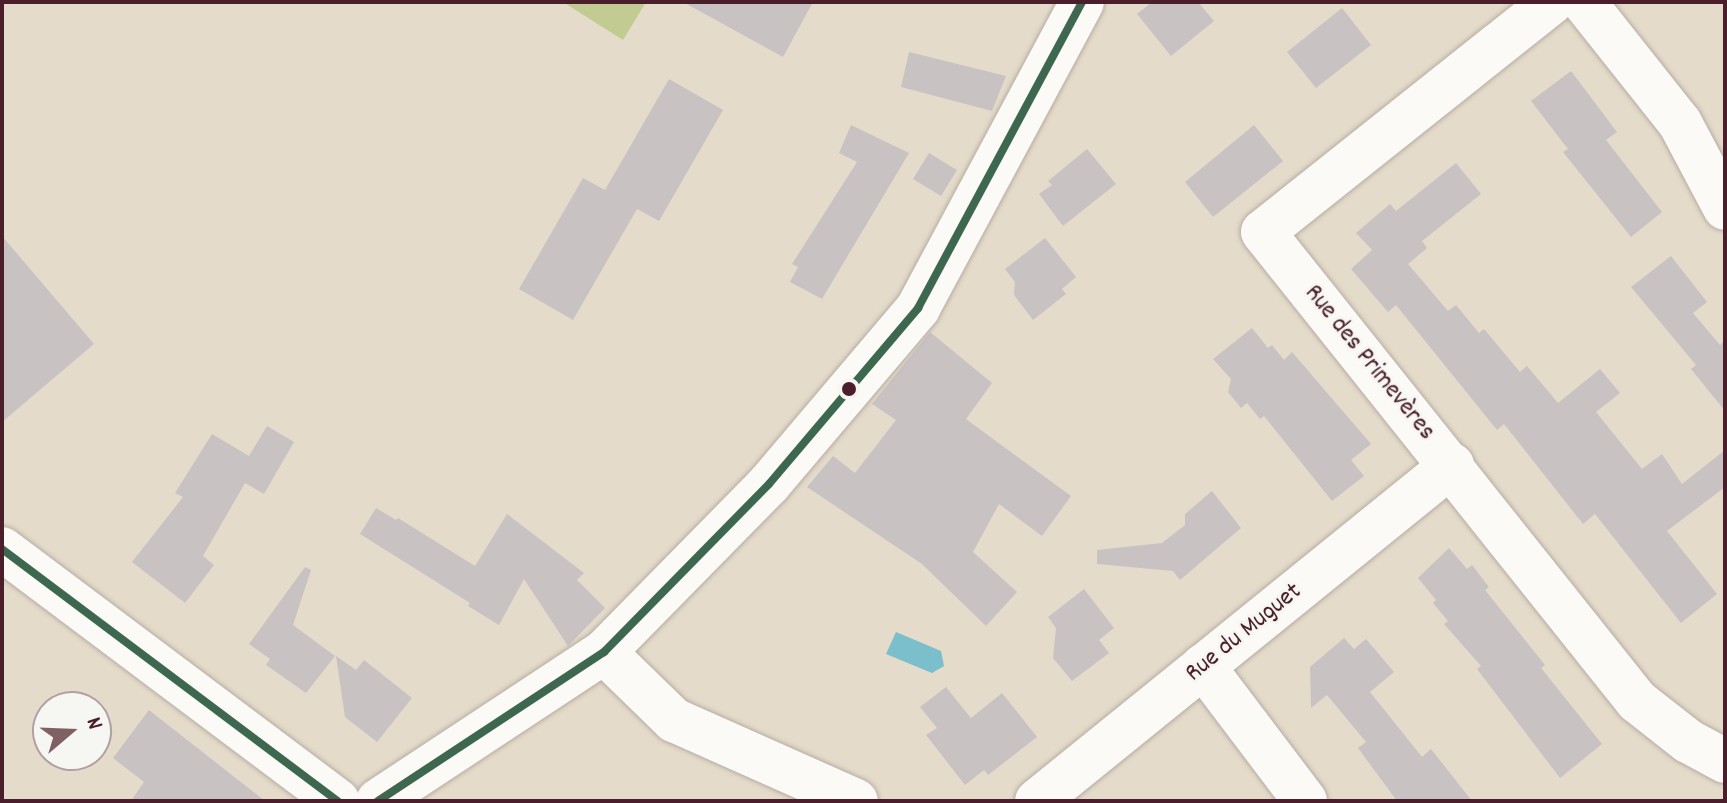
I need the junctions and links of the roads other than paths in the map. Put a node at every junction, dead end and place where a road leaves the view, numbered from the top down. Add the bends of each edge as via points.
1 (1082, 2) edge
2 (1552, 2) edge
3 (1584, 2) edge
4 (1725, 208) edge
5 (1452, 465) junction
6 (2, 549) edge
7 (604, 652) junction
8 (1203, 666) junction
9 (1725, 761) edge
10 (338, 801) edge
11 (378, 801) edge
12 (856, 801) edge
13 (1037, 801) edge
14 (1305, 801) edge

1 - 7 street via 918,308 769,484
2 - 5 street, Rue des Primevères via 1263,232
3 - 4 street via 1680,123
5 - 8 street, Rue du Muguet
5 - 9 street, Rue des Primevères via 1637,701 1688,741
6 - 10 street
7 - 11 street
7 - 12 street via 674,720
8 - 13 street, Rue du Muguet
8 - 14 street

